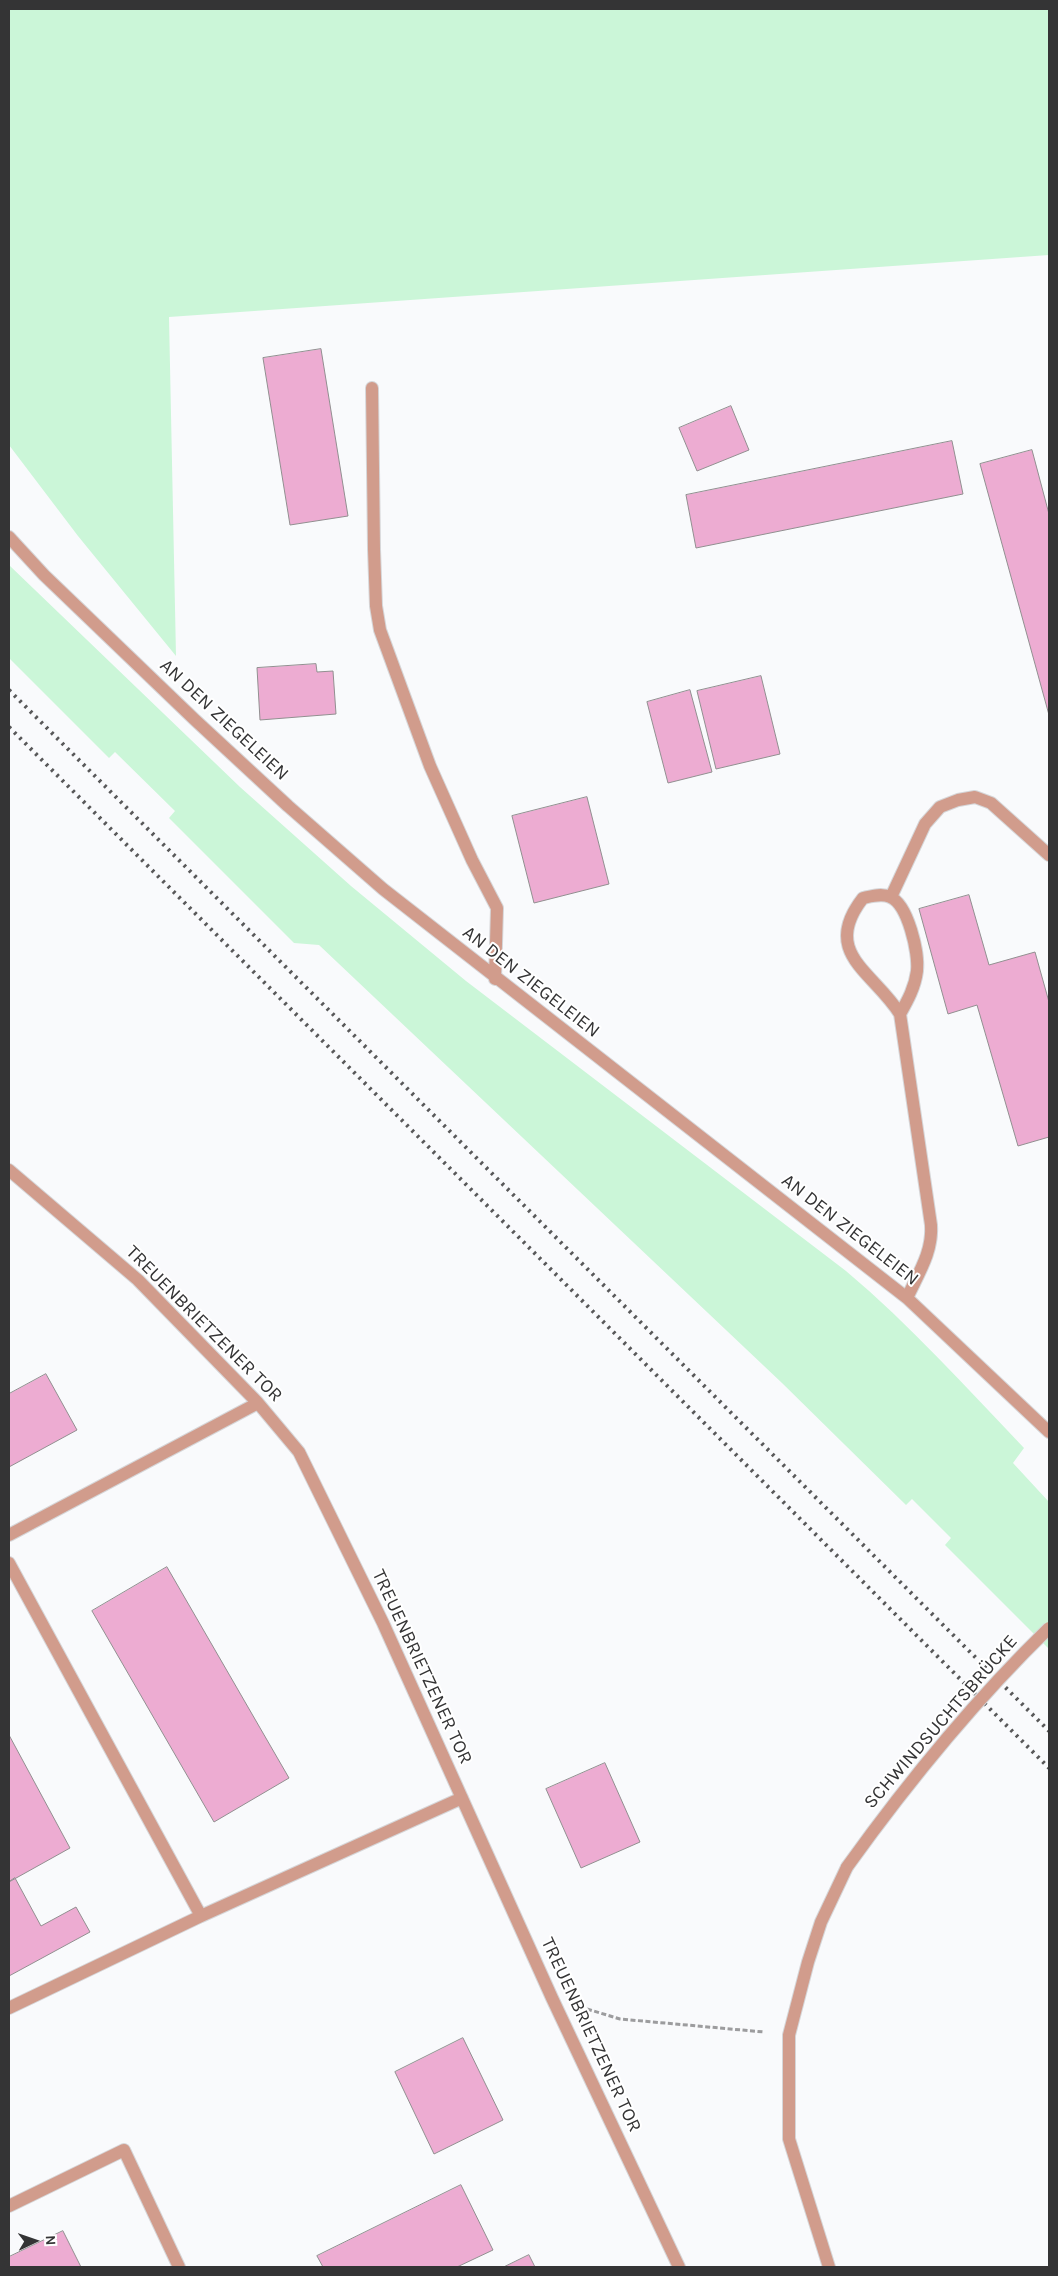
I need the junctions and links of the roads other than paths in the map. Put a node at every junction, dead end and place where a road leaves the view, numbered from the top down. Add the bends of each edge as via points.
1 (372, 388) dead end
2 (9, 537) edge
3 (1049, 855) edge
4 (890, 897) junction
5 (495, 979) junction
6 (900, 1014) junction
7 (9, 1170) edge
8 (906, 1298) junction
9 (258, 1403) junction
10 (1049, 1432) edge
11 (9, 1535) edge
12 (9, 1563) edge
13 (1049, 1628) edge
14 (462, 1798) junction
15 (200, 1916) junction
16 (9, 2008) edge
17 (9, 2206) edge
18 (179, 2267) edge
19 (679, 2267) edge
20 (829, 2267) edge

1 - 5 street via 374,548 380,630 430,766 497,908
2 - 5 street, AN DEN ZIEGELEIEN via 58,588 288,806 383,889
3 - 4 street via 992,802 975,797 958,800 940,807 925,824
4 - 6 street via 900,905 906,917 914,941 917,969 913,989
4 - 6 street via 863,898 854,910 846,937 848,951 858,966 892,1000
5 - 8 street, AN DEN ZIEGELEIEN
6 - 8 street via 932,1240
7 - 9 street, TREUENBRIETZENER TOR via 138,1280
8 - 10 street, AN DEN ZIEGELEIEN
9 - 11 street
9 - 14 street, TREUENBRIETZENER TOR via 299,1452 383,1623
12 - 15 street
13 - 20 street, SCHWINDSUCHTSBRÜCKE, bridge via 1005,1672 890,1807 847,1867 821,1922 789,2035 789,2139
14 - 15 street
14 - 19 street, TREUENBRIETZENER TOR
15 - 16 street
17 - 18 street via 124,2150

